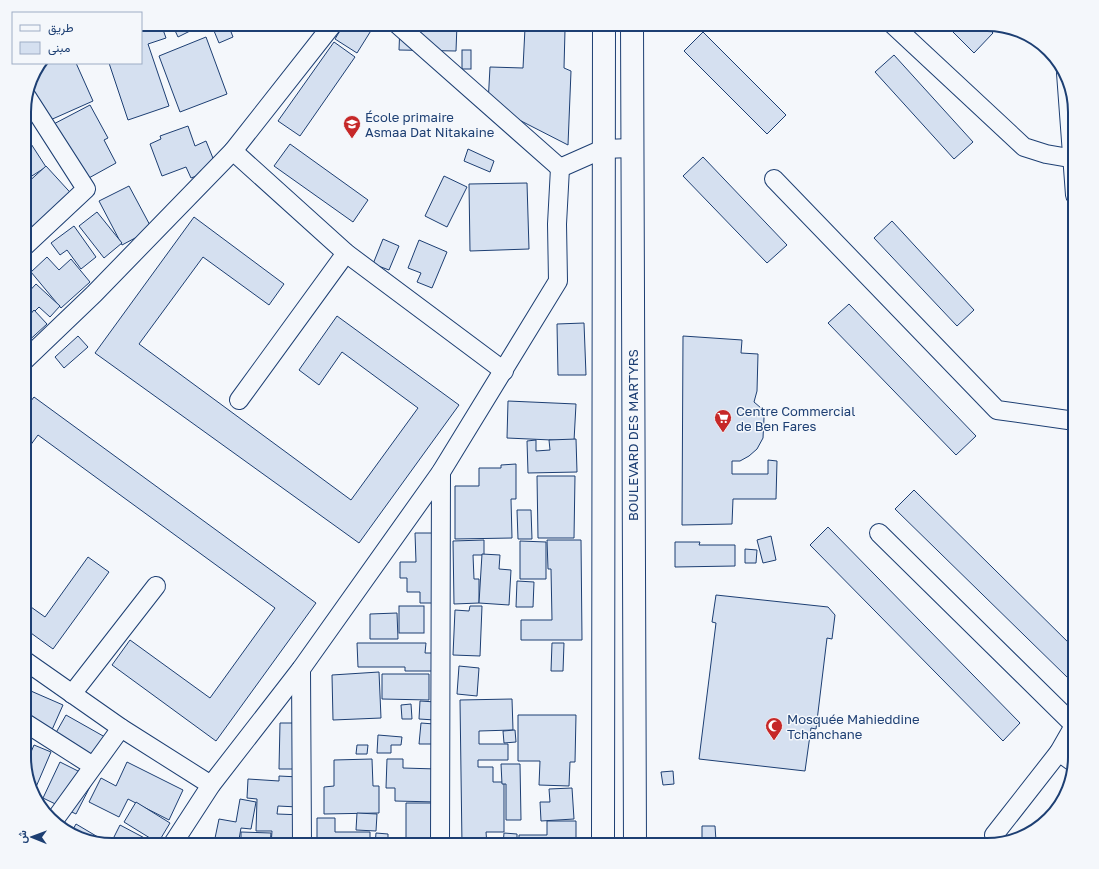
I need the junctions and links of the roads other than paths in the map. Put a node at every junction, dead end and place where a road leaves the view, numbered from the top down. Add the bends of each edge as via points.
1 (327, 31) edge
2 (405, 31) edge
3 (604, 31) edge
4 (632, 31) edge
5 (900, 31) edge
6 (31, 104) edge
7 (632, 148) junction
8 (603, 149) junction
9 (232, 151) junction
10 (1068, 158) edge
11 (560, 168) junction
12 (774, 179) dead end
13 (31, 240) edge
14 (346, 253) junction
15 (31, 354) edge
16 (504, 371) junction
17 (239, 400) dead end
18 (1068, 420) edge
19 (441, 472) junction
20 (878, 533) dead end
21 (156, 586) dead end
22 (31, 665) edge
23 (301, 669) junction
24 (72, 694) junction
25 (1068, 717) edge
26 (31, 726) edge
27 (121, 728) junction
28 (1068, 736) edge
29 (1058, 752) junction
30 (1068, 759) edge
31 (93, 766) junction
32 (211, 784) junction
33 (57, 817) edge
34 (994, 835) dead end
35 (176, 838) edge
36 (302, 838) edge
37 (440, 838) edge
38 (603, 838) edge
39 (635, 838) edge

1 - 9 street
2 - 11 street
3 - 8 highway
4 - 7 highway, BOULEVARD DES MARTYRS
5 - 10 street via 1024,147
6 - 13 street via 86,189
7 - 8 street
7 - 39 highway, BOULEVARD DES MARTYRS
8 - 11 street
8 - 38 highway
9 - 14 street
9 - 15 street via 94,294
11 - 16 street via 557,224 558,281
12 - 18 street via 997,410
14 - 16 street
14 - 17 street
16 - 19 street
19 - 23 street
19 - 37 street
20 - 25 street
21 - 24 street
22 - 24 street
23 - 32 street
23 - 36 street
24 - 27 street
26 - 31 street
27 - 31 street
27 - 32 street
28 - 29 street
29 - 30 street
29 - 34 street
31 - 33 street
32 - 35 street

